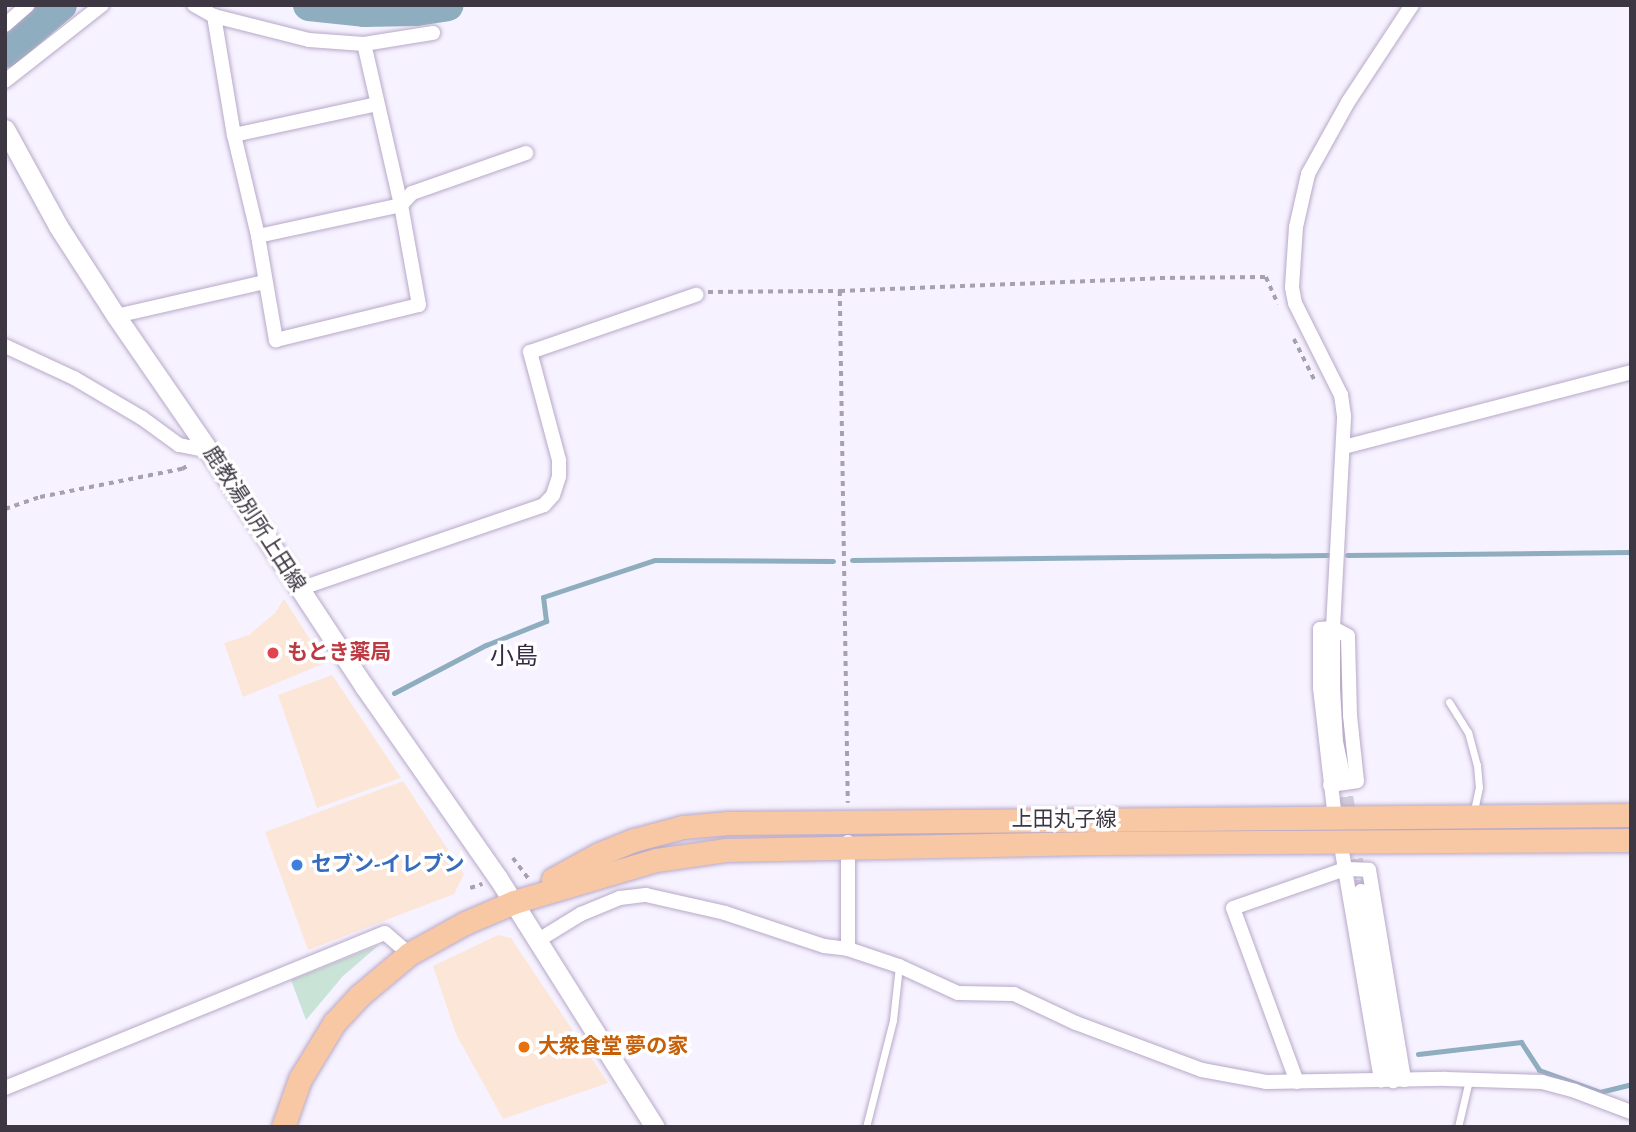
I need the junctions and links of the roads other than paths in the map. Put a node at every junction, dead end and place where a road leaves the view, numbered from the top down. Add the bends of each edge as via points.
1 (28, 5) edge
2 (102, 5) edge
3 (194, 5) edge
4 (1412, 5) edge
5 (214, 16) junction
6 (5, 25) edge
7 (433, 33) dead end
8 (364, 44) junction
9 (5, 81) edge
10 (377, 104) junction
11 (5, 129) edge
12 (234, 135) junction
13 (526, 153) dead end
14 (401, 205) junction
15 (258, 236) junction
16 (264, 282) junction
17 (696, 295) road end
18 (116, 316) junction
19 (5, 346) edge
20 (1631, 372) edge
21 (1344, 447) junction
22 (209, 451) junction
23 (299, 589) junction
24 (1333, 628) junction
25 (1448, 702) dead end
26 (1343, 776) tunnel mouth
27 (1330, 785) junction
28 (1473, 815) junction
29 (1631, 815) edge
30 (847, 822) junction
31 (1337, 830) junction
32 (1631, 840) edge
33 (848, 850) junction
34 (1345, 869) junction
35 (1361, 891) tunnel mouth
36 (514, 902) junction
37 (537, 941) junction
38 (848, 949) junction
39 (409, 954) junction
40 (899, 966) junction
41 (1392, 1080) junction
42 (1469, 1080) junction
43 (1297, 1082) junction
44 (5, 1088) edge
45 (1631, 1112) edge
46 (283, 1127) edge
47 (654, 1127) edge
48 (866, 1127) edge
49 (1458, 1127) edge

1 - 6 street
2 - 9 street
3 - 5 street
4 - 21 street via 1348,102 1308,174 1300,200 1292,287 1300,316 1341,396
5 - 8 street via 309,40
5 - 12 street
7 - 8 street
8 - 10 street
10 - 12 street
10 - 14 street
11 - 18 main road, 鹿教湯別所上田線 via 58,226
12 - 15 street
13 - 14 street via 412,193
14 - 15 street
14 - 16 street via 419,306 276,340
15 - 16 street
16 - 18 street
17 - 23 street via 530,352 559,460 559,476 544,505
18 - 22 main road, 鹿教湯別所上田線
19 - 22 street via 74,378 179,445
20 - 21 street
21 - 24 street
22 - 23 main road, 鹿教湯別所上田線
23 - 36 main road, 鹿教湯別所上田線
24 - 26 street via 1336,742
24 - 27 street via 1320,629 1320,688
24 - 27 street via 1348,636 1357,781
25 - 28 lane via 1468,732 1478,765
27 - 31 street
28 - 29 main road, 上田丸子線
28 - 31 main road, 上田丸子線
30 - 31 main road, 上田丸子線
30 - 33 street
30 - 36 main road, 上田丸子線 via 728,823 654,834 599,854
31 - 32 main road, 上田丸子線
31 - 33 main road, 上田丸子線
31 - 34 street
33 - 36 main road, 上田丸子線 via 690,853 623,867
33 - 38 street
34 - 41 street
34 - 41 street via 1369,870
34 - 43 street via 1233,908
35 - 41 street
36 - 37 main road, 鹿教湯別所上田線
36 - 39 main road, 上田丸子線
37 - 38 street via 581,914 620,898 646,895
37 - 47 main road, 鹿教湯別所上田線
38 - 40 street
39 - 44 street via 385,933
39 - 46 main road, 上田丸子線 via 334,1023 300,1079
40 - 43 street via 958,993 1014,994 1076,1023 1202,1070 1266,1082
40 - 48 lane via 893,1020
41 - 42 street
41 - 43 street
42 - 45 street via 1542,1082
42 - 49 lane

